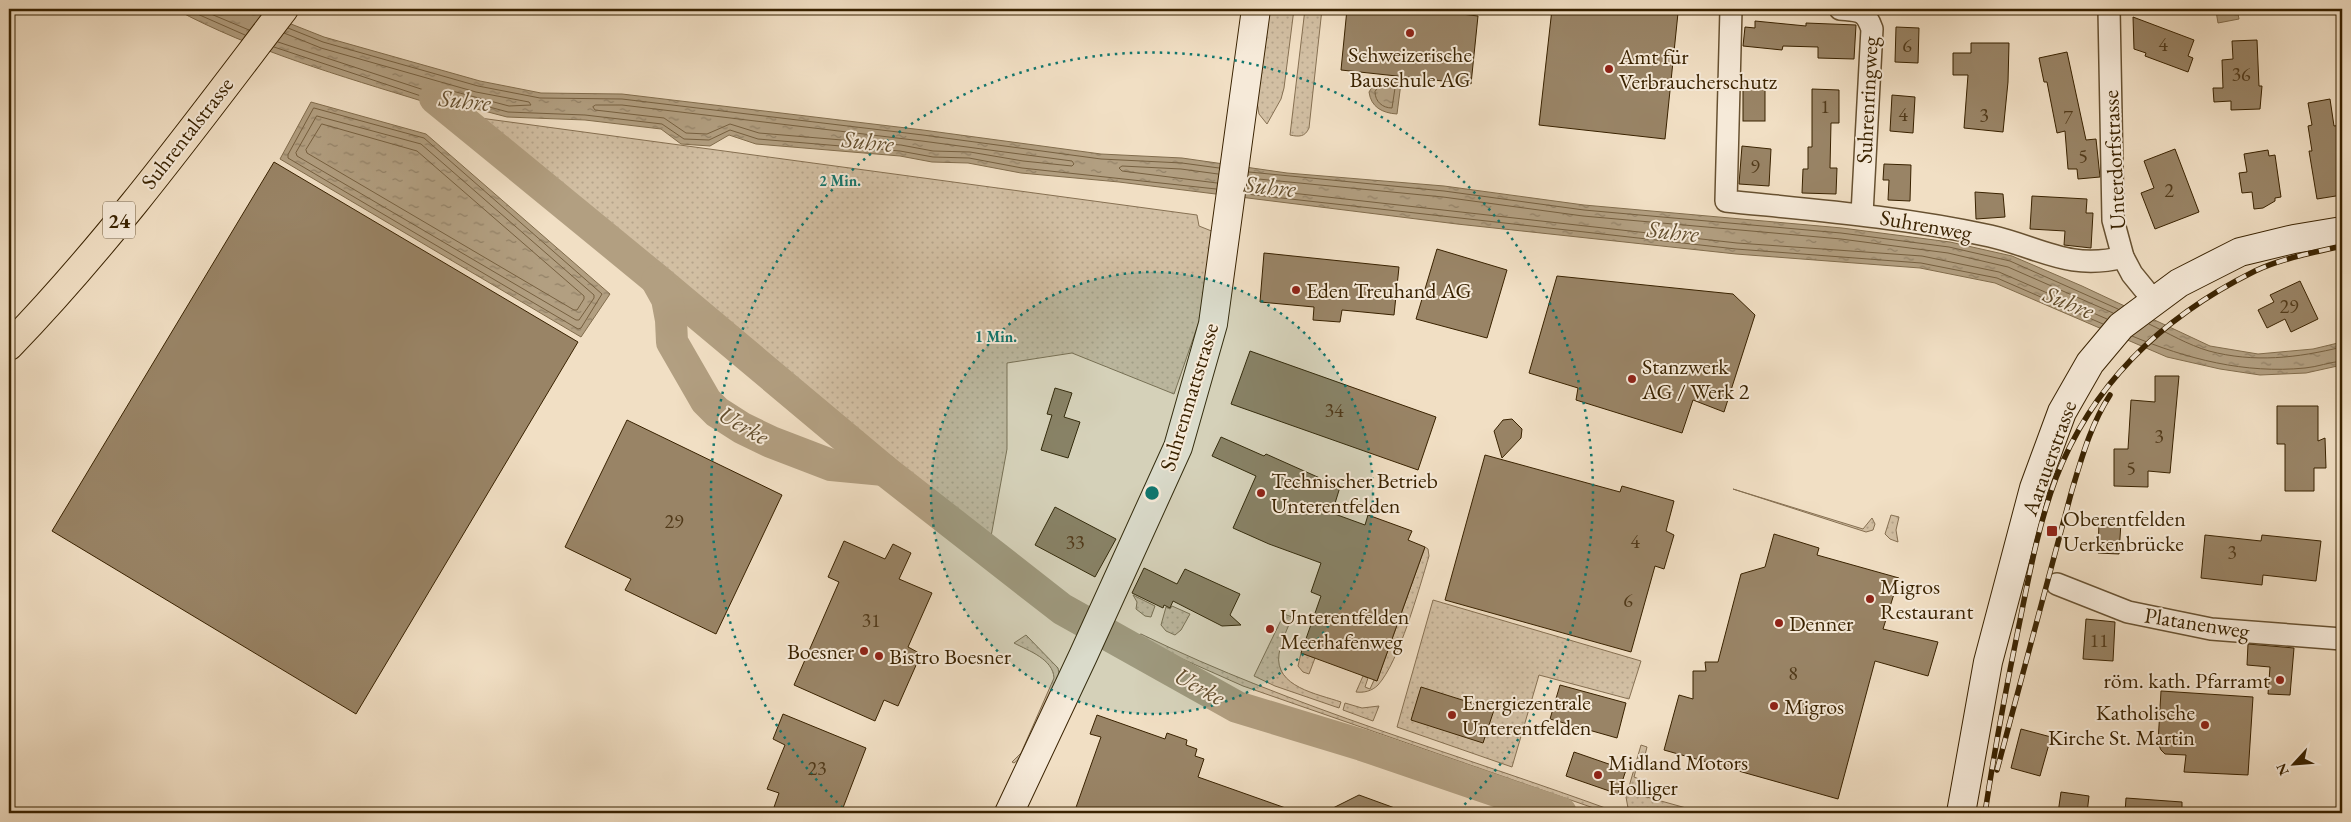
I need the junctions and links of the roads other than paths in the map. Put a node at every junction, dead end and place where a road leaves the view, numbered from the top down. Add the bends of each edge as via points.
1 (284, 9) edge
2 (1256, 9) edge
3 (1731, 9) edge
4 (1840, 9) edge
5 (2109, 9) edge
6 (1862, 214) junction
7 (2342, 231) edge
8 (2123, 257) junction
9 (2152, 303) junction
10 (9, 346) edge
11 (2057, 584) dead end
12 (2342, 640) edge
13 (1009, 813) edge
14 (1961, 813) edge

1 - 10 main road, Suhrentalstrasse / 24 via 61,292
2 - 13 street, Suhrenmattstrasse via 1213,324 1178,447
3 - 6 street, Suhrenweg via 1726,201
4 - 6 street, Suhrenringweg via 1861,11 1868,18 1872,30
5 - 8 street, Unterdorfstrasse via 2113,220
6 - 8 street, Suhrenweg via 1991,236 2064,260 2096,262
7 - 9 street, Aarauerstrasse via 2240,252 2180,283
8 - 9 street, Unterdorfstrasse
9 - 14 street, Aarauerstrasse via 2122,326 2100,350 2062,412 2034,488 1988,662
11 - 12 street, Platanenweg via 2128,612 2211,629

